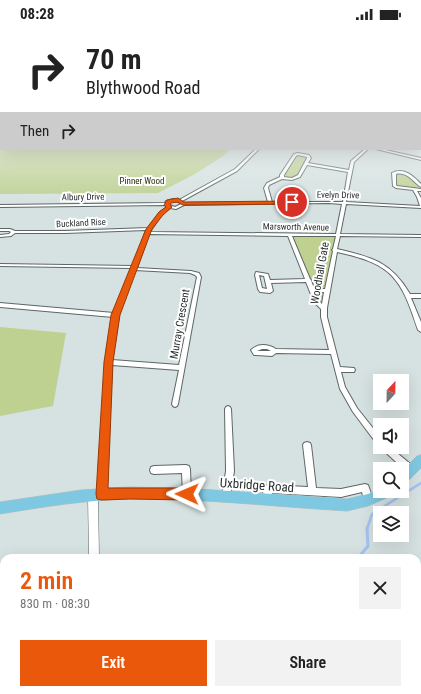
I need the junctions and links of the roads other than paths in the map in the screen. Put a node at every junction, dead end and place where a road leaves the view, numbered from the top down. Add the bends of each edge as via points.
1 (257, 150) edge
2 (366, 150) edge
3 (381, 150) edge
4 (421, 159) edge
5 (305, 164) junction
6 (350, 171) junction
7 (282, 178) junction
8 (421, 186) edge
9 (415, 190) junction
10 (421, 190) edge
11 (182, 202) junction
12 (344, 202) junction
13 (270, 203) junction
14 (168, 205) junction
15 (0, 206) edge
16 (421, 206) edge
17 (0, 230) edge
18 (149, 231) junction
19 (14, 232) junction
20 (290, 235) junction
21 (338, 235) junction
22 (0, 236) edge
23 (421, 236) edge
24 (334, 250) junction
25 (0, 264) edge
26 (135, 268) junction
27 (309, 280) junction
28 (268, 282) dead end
29 (312, 290) junction
30 (327, 291) junction
31 (408, 296) junction
32 (421, 296) edge
33 (0, 305) edge
34 (324, 308) junction
35 (116, 315) junction
36 (421, 330) edge
37 (276, 351) dead end
38 (333, 352) junction
39 (109, 362) junction
40 (182, 368) junction
41 (337, 369) junction
42 (352, 370) dead end
43 (175, 404) dead end
44 (228, 409) dead end
45 (373, 433) edge
46 (307, 445) dead end
47 (393, 454) edge
48 (421, 460) edge
49 (154, 470) dead end
50 (411, 470) joint
51 (313, 492) junction
52 (187, 494) junction
53 (97, 495) junction
54 (226, 497) junction
55 (373, 498) edge
56 (267, 500) junction
57 (368, 500) junction
58 (0, 508) edge
59 (94, 554) edge

1 - 11 street via 236,170
2 - 6 street, Woodhall Gate via 352,162
3 - 4 street
5 - 6 street
5 - 7 street via 297,178
5 - 7 street via 308,156 295,155
6 - 12 street, Woodhall Gate
7 - 13 street via 268,184 266,188
8 - 9 street via 405,172 394,173 396,187
9 - 10 street
9 - 16 street via 420,197
11 - 13 street, Evelyn Drive
11 - 14 street via 173,200
11 - 14 street via 179,207
12 - 13 street, Evelyn Drive
12 - 16 street, Evelyn Drive
12 - 21 street, Woodhall Gate
14 - 15 street, Albury Drive
14 - 18 street
17 - 19 street, Buckland Rise
18 - 19 street, Buckland Rise
18 - 20 street, Marsworth Avenue
18 - 26 street
19 - 22 street, Buckland Rise
20 - 21 street, Marsworth Avenue
20 - 27 street
21 - 23 street, Marsworth Avenue
21 - 24 street, Woodhall Gate
24 - 30 street, Woodhall Gate
24 - 31 street via 358,254 379,263 393,272
25 - 26 street
26 - 35 street
26 - 40 street, Murray Crescent via 191,272 199,277
27 - 28 street
27 - 29 street
29 - 30 street
29 - 34 street via 317,302
30 - 34 street, Woodhall Gate
31 - 32 street
31 - 36 street
33 - 35 street
34 - 38 street, Woodhall Gate
35 - 39 street
37 - 38 street
38 - 41 street, Woodhall Gate
39 - 40 street, Murray Crescent
39 - 53 street
40 - 43 street, Murray Crescent
41 - 42 street
41 - 45 street, Woodhall Gate via 342,387 355,410
44 - 54 street via 230,471
46 - 51 street
47 - 50 street
48 - 50 main road
49 - 52 street via 186,469
51 - 56 street via 268,490
51 - 57 street via 341,493 365,488
52 - 53 main road, Uxbridge Road
52 - 54 main road, Uxbridge Road
53 - 58 main road, Uxbridge Road
53 - 59 street
54 - 56 main road, Uxbridge Road
55 - 57 main road, Uxbridge Road
56 - 57 main road, Uxbridge Road via 347,505

